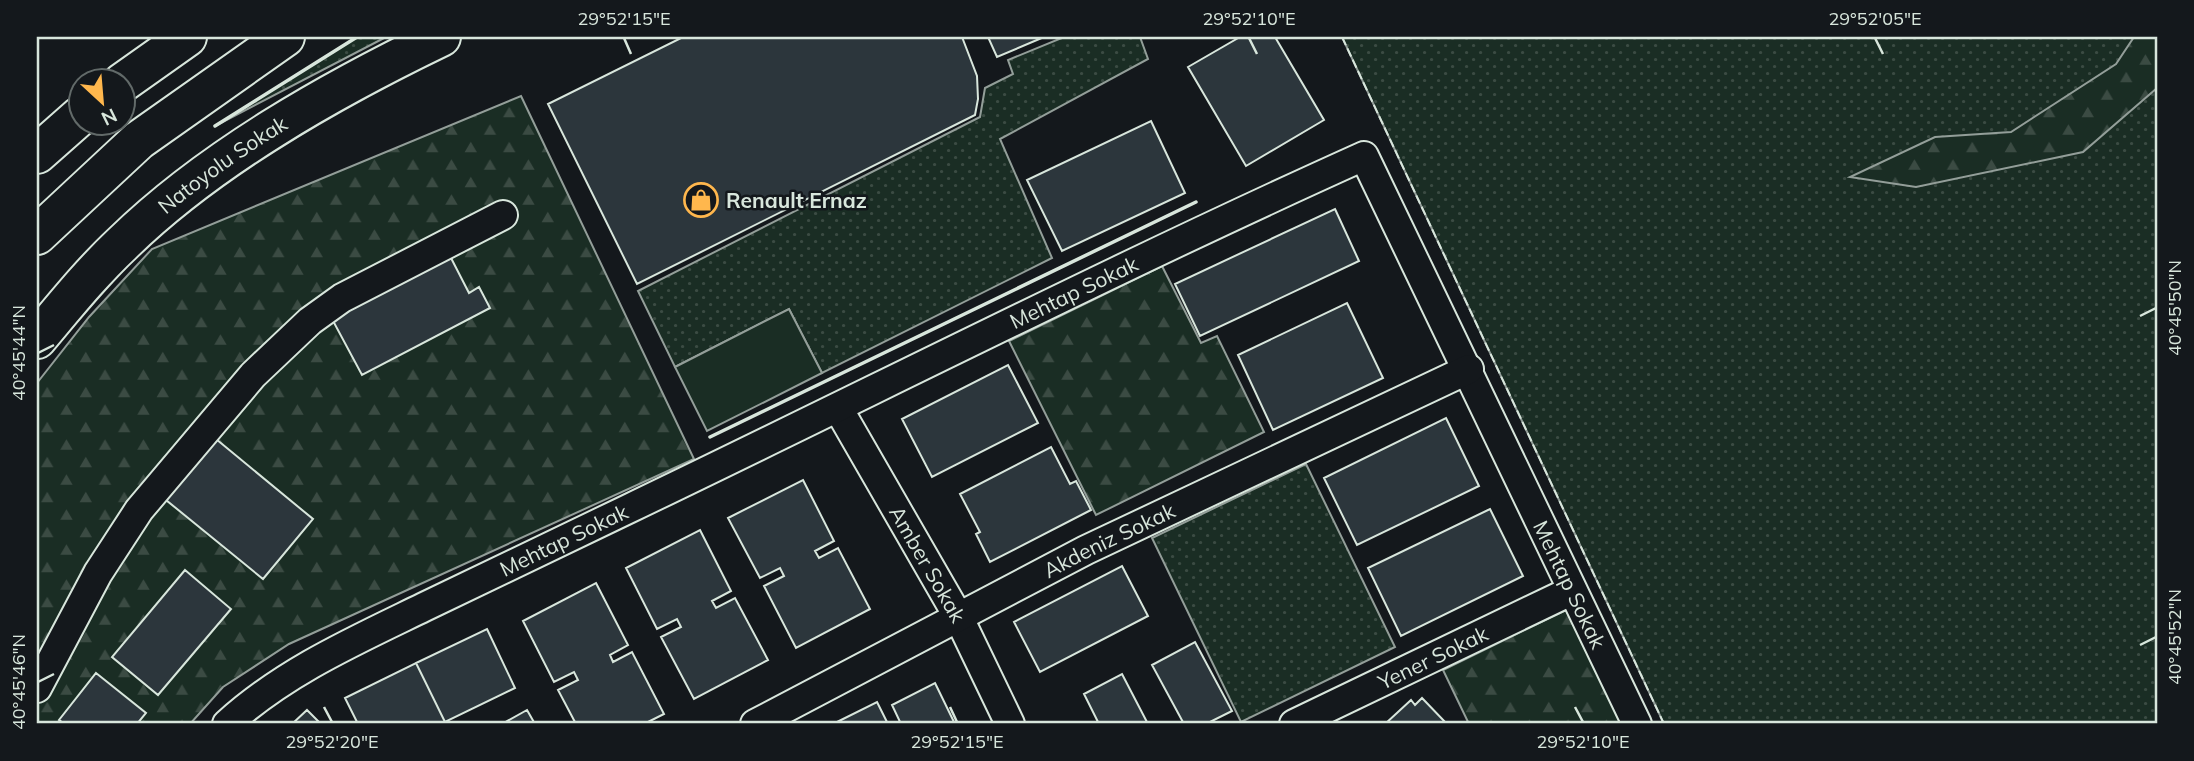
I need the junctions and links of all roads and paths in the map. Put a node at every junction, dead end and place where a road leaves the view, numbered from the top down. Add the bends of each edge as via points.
1 (187, 37) edge
2 (285, 37) edge
3 (441, 37) edge
4 (136, 73) edge
5 (66, 128) edge
6 (37, 154) edge
7 (503, 215) dead end
8 (37, 235) edge
9 (37, 339) edge
10 (1469, 369) junction
11 (838, 408) junction
12 (1571, 591) junction
13 (959, 618) junction
14 (37, 688) edge
15 (227, 724) edge
16 (755, 724) edge
17 (1010, 724) edge
18 (1294, 724) edge
19 (1637, 724) edge

1 - 4 main road
2 - 8 main road via 139,140
3 - 9 main road, Natoyolu Sokak via 337,92 209,172 123,243
5 - 6 main road
7 - 14 street via 342,298 310,321 253,375 139,510 98,573
10 - 11 street, Mehtap Sokak via 1364,156 1082,287
10 - 12 street, Mehtap Sokak
10 - 13 street, Akdeniz Sokak via 1086,550
11 - 13 street, Amber Sokak
11 - 15 street, Mehtap Sokak via 298,670 258,695
12 - 18 street, Yener Sokak
12 - 19 street, Mehtap Sokak
13 - 16 street, Akdeniz Sokak
13 - 17 street, Amber Sokak

